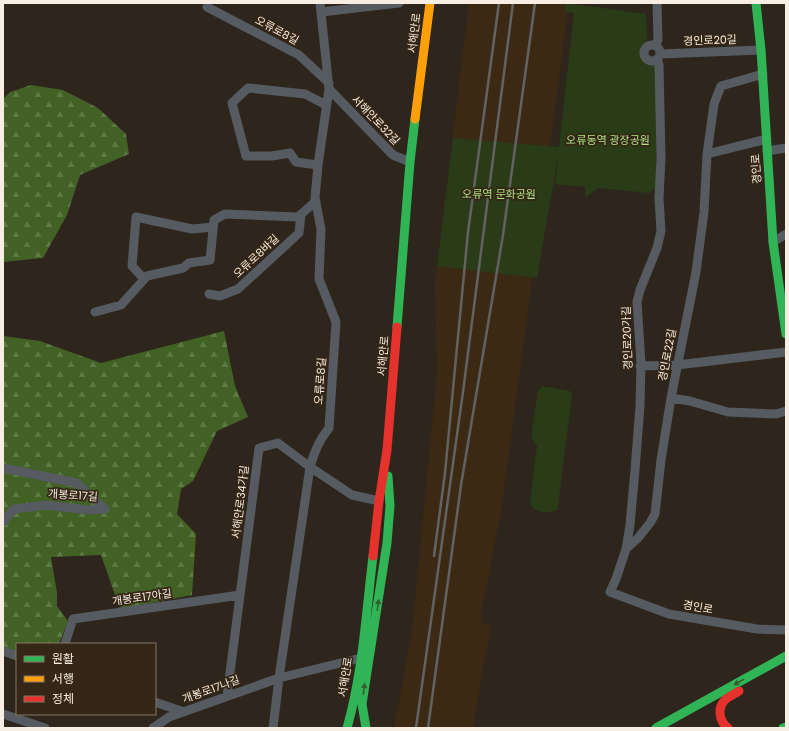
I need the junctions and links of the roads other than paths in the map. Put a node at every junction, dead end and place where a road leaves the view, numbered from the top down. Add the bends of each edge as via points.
1 (399, 3) edge
2 (430, 3) edge
3 (657, 3) edge
4 (756, 3) edge
5 (365, 5) edge
6 (207, 7) dead end
7 (321, 8) edge
8 (655, 45) junction
9 (761, 50) junction
10 (658, 57) junction
11 (763, 74) junction
12 (329, 86) junction
13 (326, 105) junction
14 (766, 139) junction
15 (786, 148) edge
16 (767, 152) junction
17 (707, 154) junction
18 (410, 162) junction
19 (318, 165) junction
20 (316, 201) junction
21 (301, 214) junction
22 (213, 227) junction
23 (786, 234) edge
24 (773, 242) junction
25 (144, 279) junction
26 (209, 294) dead end
27 (95, 312) dead end
28 (786, 333) edge
29 (786, 352) edge
30 (678, 365) junction
31 (640, 366) junction
32 (671, 398) junction
33 (786, 411) edge
34 (387, 450) junction
35 (310, 467) junction
36 (3, 468) edge
37 (378, 502) junction
38 (3, 522) edge
39 (626, 549) junction
40 (610, 592) joint
41 (240, 595) junction
42 (786, 630) edge
43 (65, 643) edge
44 (3, 651) edge
45 (16, 656) edge
46 (786, 656) edge
47 (361, 658) junction
48 (786, 666) edge
49 (279, 678) junction
50 (227, 696) junction
51 (156, 702) edge
52 (352, 710) junction
53 (184, 712) junction
54 (3, 714) edge
55 (786, 727) edge
56 (46, 728) edge
57 (153, 728) edge
58 (273, 728) edge
59 (347, 728) edge
60 (357, 728) edge
61 (366, 728) edge
62 (656, 728) edge
63 (728, 728) edge
64 (783, 728) edge

1 - 5 street, 서해안로
2 - 18 main road, 서해안로
3 - 8 street via 658,40
4 - 9 main road, 경인로
5 - 7 street, 서해안로
6 - 12 street, 오류로8길 via 299,55
7 - 12 street, 오류로8길
8 - 10 street via 659,48
8 - 10 street via 650,45 644,51 647,59 651,61
9 - 10 street, 경인로20길
9 - 11 main road, 경인로
10 - 31 street, 경인로20가길 via 661,230 637,302
11 - 14 main road, 경인로
11 - 17 street, 경인로22길 via 721,86 714,104
12 - 13 street, 오류로8길
12 - 18 street, 서해안로32길 via 393,155
13 - 19 street, 오류로8길
13 - 19 street via 305,94 248,88 232,103 246,156 290,153 296,162
14 - 16 main road, 경인로
14 - 17 street
15 - 16 street
16 - 24 main road, 경인로
17 - 30 street, 경인로22길 via 704,212 696,272
18 - 34 main road, 서해안로
19 - 20 street, 오류로8길
20 - 21 street
20 - 35 street, 오류로8길 via 321,229 319,279 336,322 329,428 316,446
21 - 22 street, 오류로8바길 via 298,217 225,214 214,220
21 - 26 street, 오류로8바길 via 299,233 238,289 220,296
22 - 25 street via 210,260 146,276
22 - 25 street via 192,229 136,217 132,266
23 - 24 street
24 - 28 main road, 경인로
25 - 27 street via 121,305
29 - 30 street
30 - 31 street
30 - 32 street, 경인로22길
31 - 39 street, 경인로20가길 via 636,463
32 - 33 street via 728,412 776,414
32 - 39 street, 경인로22길 via 655,514 638,538
34 - 37 main road, 서해안로
61 -> 34 main road via 362,704 387,543 390,506
35 - 37 street, 서해안로34가길 via 352,495
35 - 41 street, 서해안로34가길 via 278,443 259,448
35 - 49 street, 오류로8길
36 - 38 street, 개봉로17길 via 77,483 105,509 88,510 47,505 14,509
37 - 47 main road, 서해안로
39 - 40 street, 경인로20가길
40 - 42 street, 경인로 via 669,614 757,629
41 - 43 street, 개봉로17아길 via 73,619
41 - 50 street, 서해안로34가길
44 - 45 street
46 -> 62 main road
47 - 49 street, 개봉로17나길
47 - 52 main road, 서해안로
48 - 63 main road via 726,699 720,716 723,725
49 - 50 street, 개봉로17나길
49 - 58 street
50 - 53 street, 개봉로17나길
51 - 53 street
52 - 59 main road, 서해안로
52 - 60 main road
53 - 57 street, 개봉로17나길 via 169,717
54 - 56 street
55 - 64 main road

